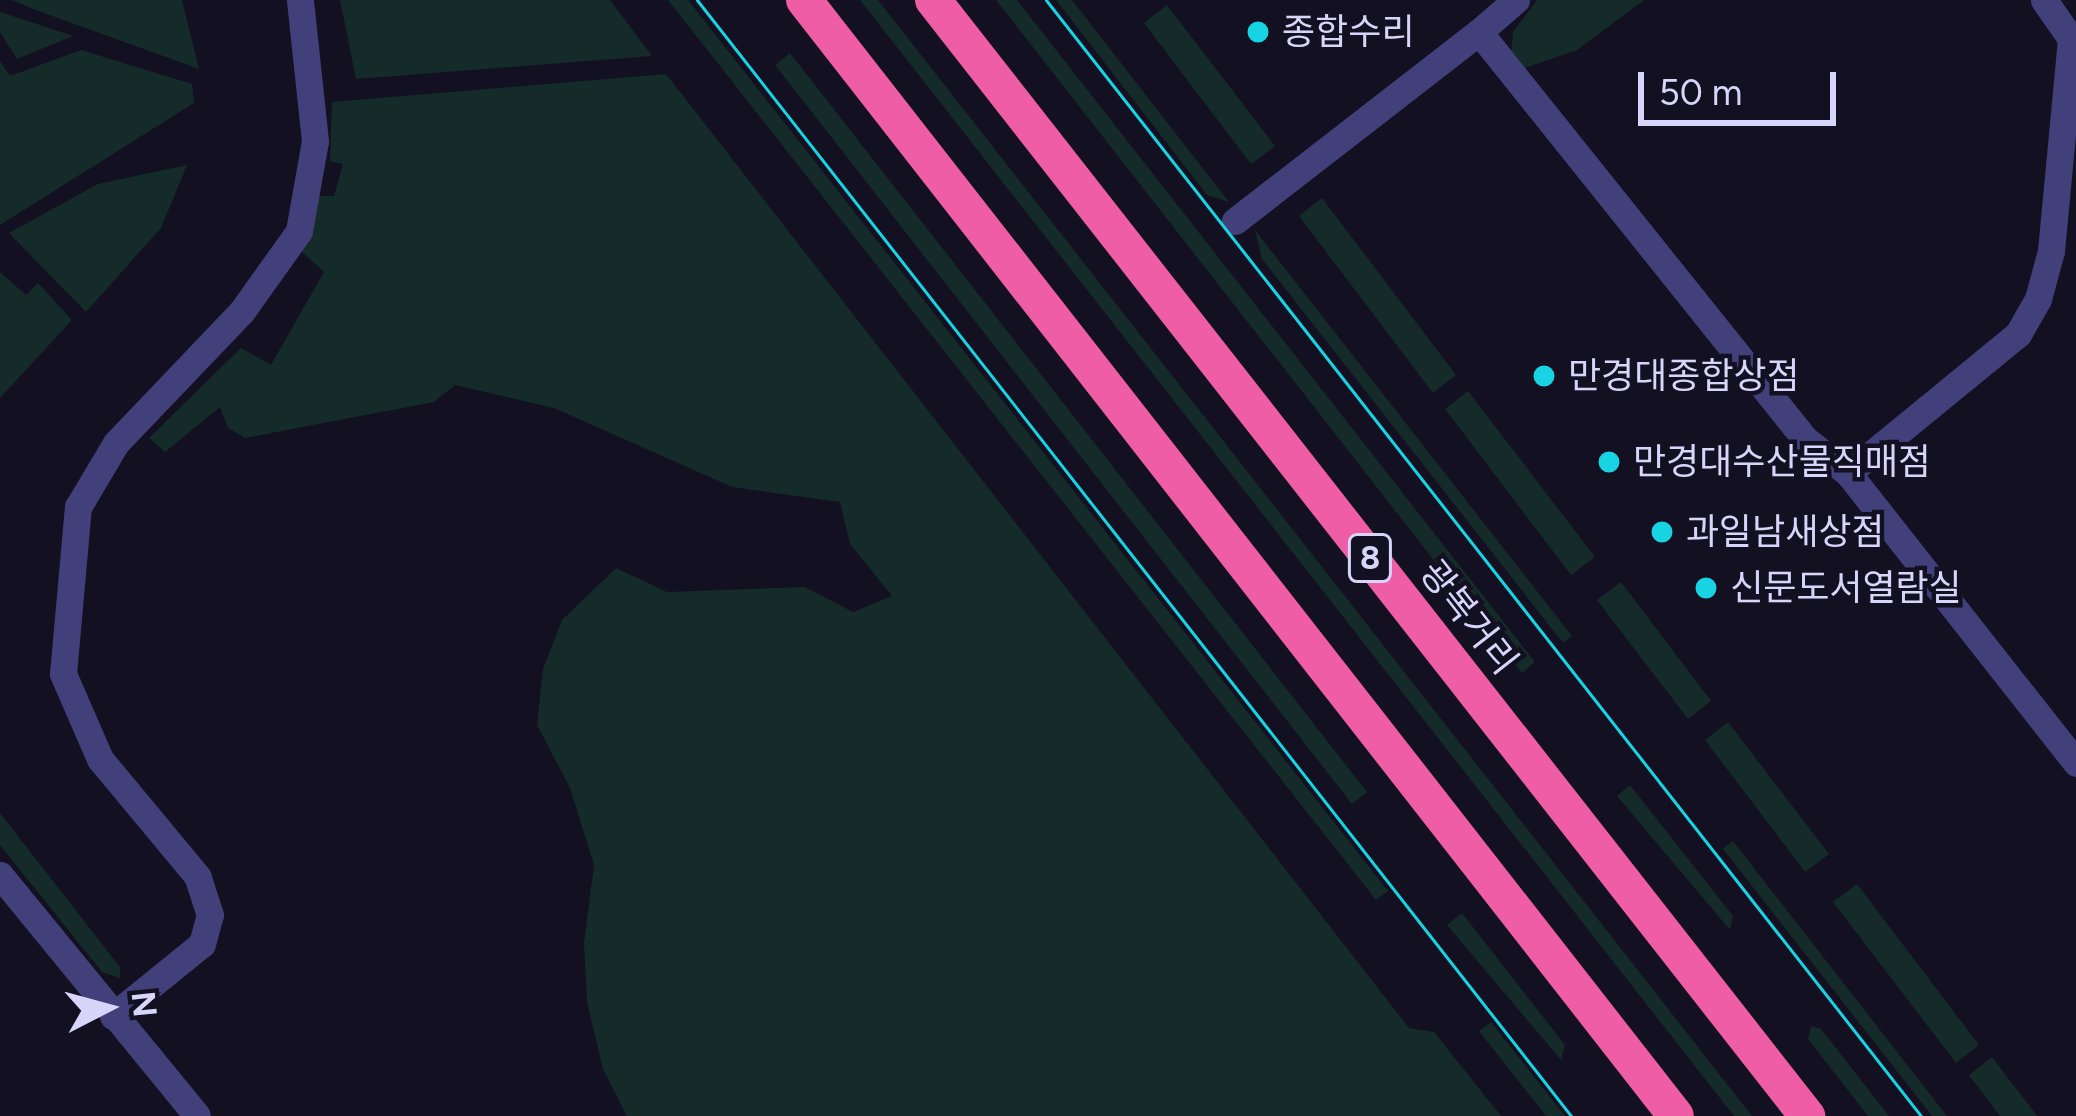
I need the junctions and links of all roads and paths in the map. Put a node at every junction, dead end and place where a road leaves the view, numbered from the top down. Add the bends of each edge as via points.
1 (300, 0) edge
2 (804, 0) edge
3 (933, 0) edge
4 (1516, 0) edge
5 (2044, 0) edge
6 (1479, 32) junction
7 (2073, 39) edge
8 (1235, 221) dead end
9 (1848, 473) junction
10 (2076, 763) edge
11 (0, 875) edge
12 (113, 1016) junction
13 (197, 1116) edge
14 (1676, 1116) edge
15 (1807, 1116) edge

1 - 12 street via 315,141 298,231 242,311 116,443 78,507 63,674 100,759 198,877 210,915 202,944
2 - 14 highway
3 - 15 highway, 광복거리 / 8
4 - 6 street
5 - 7 street
6 - 8 street
6 - 9 street via 1804,439
7 - 9 street via 2038,298 2018,334
9 - 10 street
11 - 12 street
12 - 13 street

